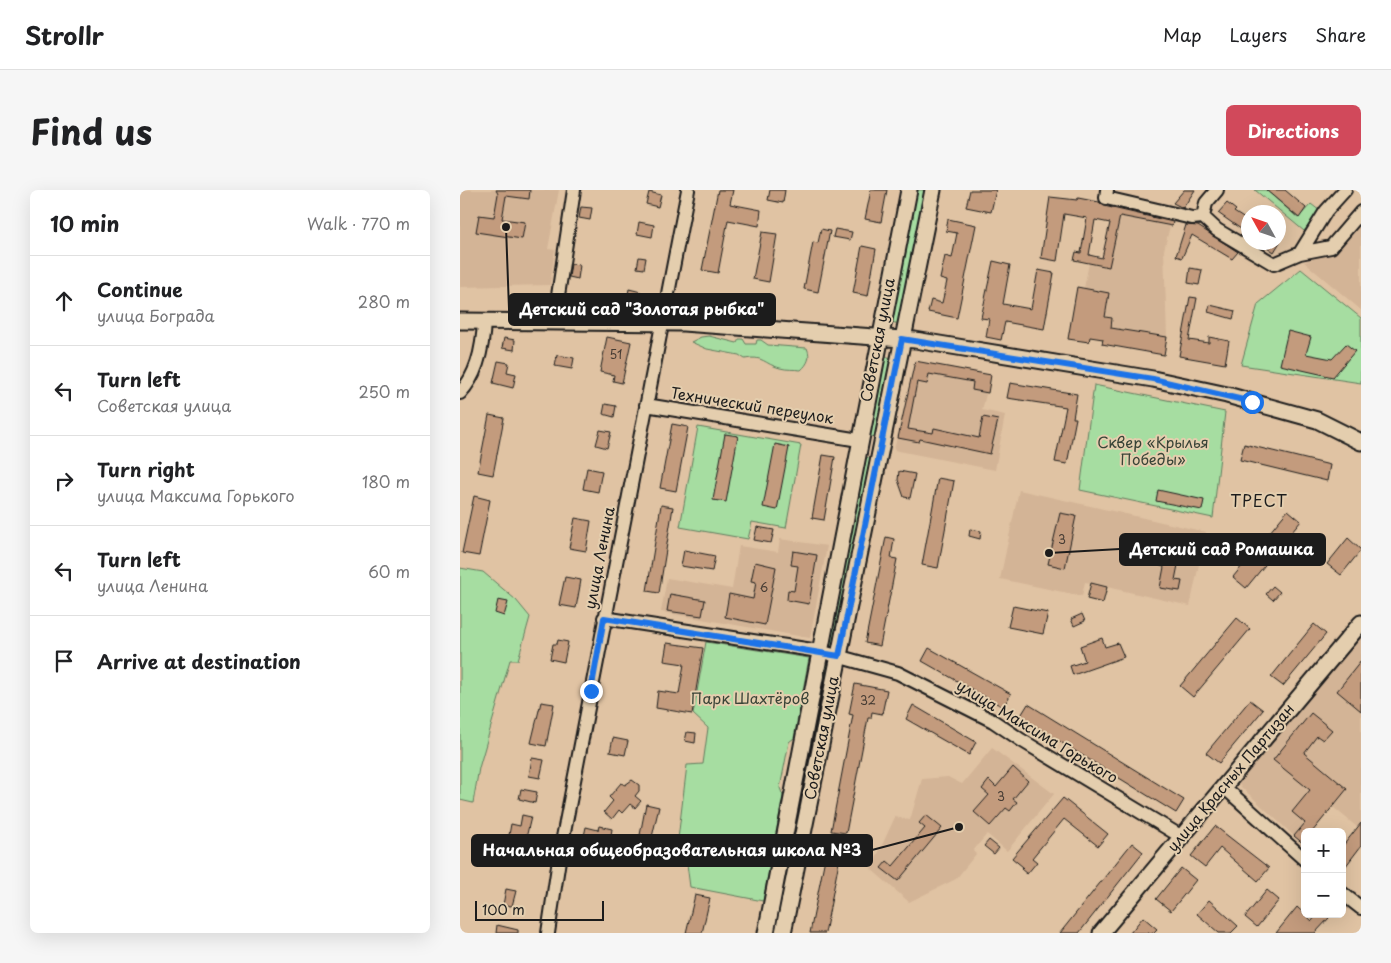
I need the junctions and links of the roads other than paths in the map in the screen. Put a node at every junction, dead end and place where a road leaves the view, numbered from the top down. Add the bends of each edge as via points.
1 (574, 190) edge
2 (688, 190) edge
3 (909, 190) edge
4 (933, 190) edge
5 (1217, 190) edge
6 (1345, 190) edge
7 (1107, 194) edge
8 (1361, 212) edge
9 (1203, 217) junction
10 (1300, 253) junction
11 (460, 321) edge
12 (484, 321) junction
13 (554, 322) junction
14 (661, 323) junction
15 (879, 336) junction
16 (902, 339) junction
17 (460, 393) edge
18 (646, 405) junction
19 (853, 438) dead end
20 (1361, 442) edge
21 (604, 618) junction
22 (1361, 623) edge
23 (819, 651) junction
24 (839, 656) junction
25 (1224, 788) junction
26 (1182, 837) junction
27 (1301, 856) edge
28 (1346, 896) edge
29 (1361, 908) edge
30 (548, 933) edge
31 (766, 933) edge
32 (782, 933) edge
33 (1101, 933) edge

1 - 13 street
2 - 14 street, улица Ленина
3 - 15 main road, Советская улица
4 - 16 main road, Советская улица
5 - 9 street via 1206,203
6 - 10 street via 1326,211
7 - 9 street via 1192,218
8 - 10 street via 1331,248
9 - 10 street via 1217,230 1274,264
11 - 12 main road
12 - 13 main road
12 - 17 street via 472,380
13 - 14 main road
14 - 15 main road
14 - 18 street, улица Ленина
15 - 16 main road
15 - 23 main road, Советская улица
16 - 20 main road via 1153,379 1227,395 1317,420
16 - 24 main road, Советская улица
18 - 19 street, Технический переулок
18 - 21 street, улица Ленина
21 - 23 street, улица Максима Горького
21 - 30 street, улица Ленина
22 - 25 main road, улица Красных Партизан
23 - 24 street, улица Максима Горького
23 - 31 main road, Советская улица
24 - 26 street, улица Максима Горького via 898,673 985,716
24 - 32 main road, Советская улица
25 - 26 main road, улица Красных Партизан
25 - 27 street
26 - 33 main road, улица Красных Партизан
28 - 29 street

